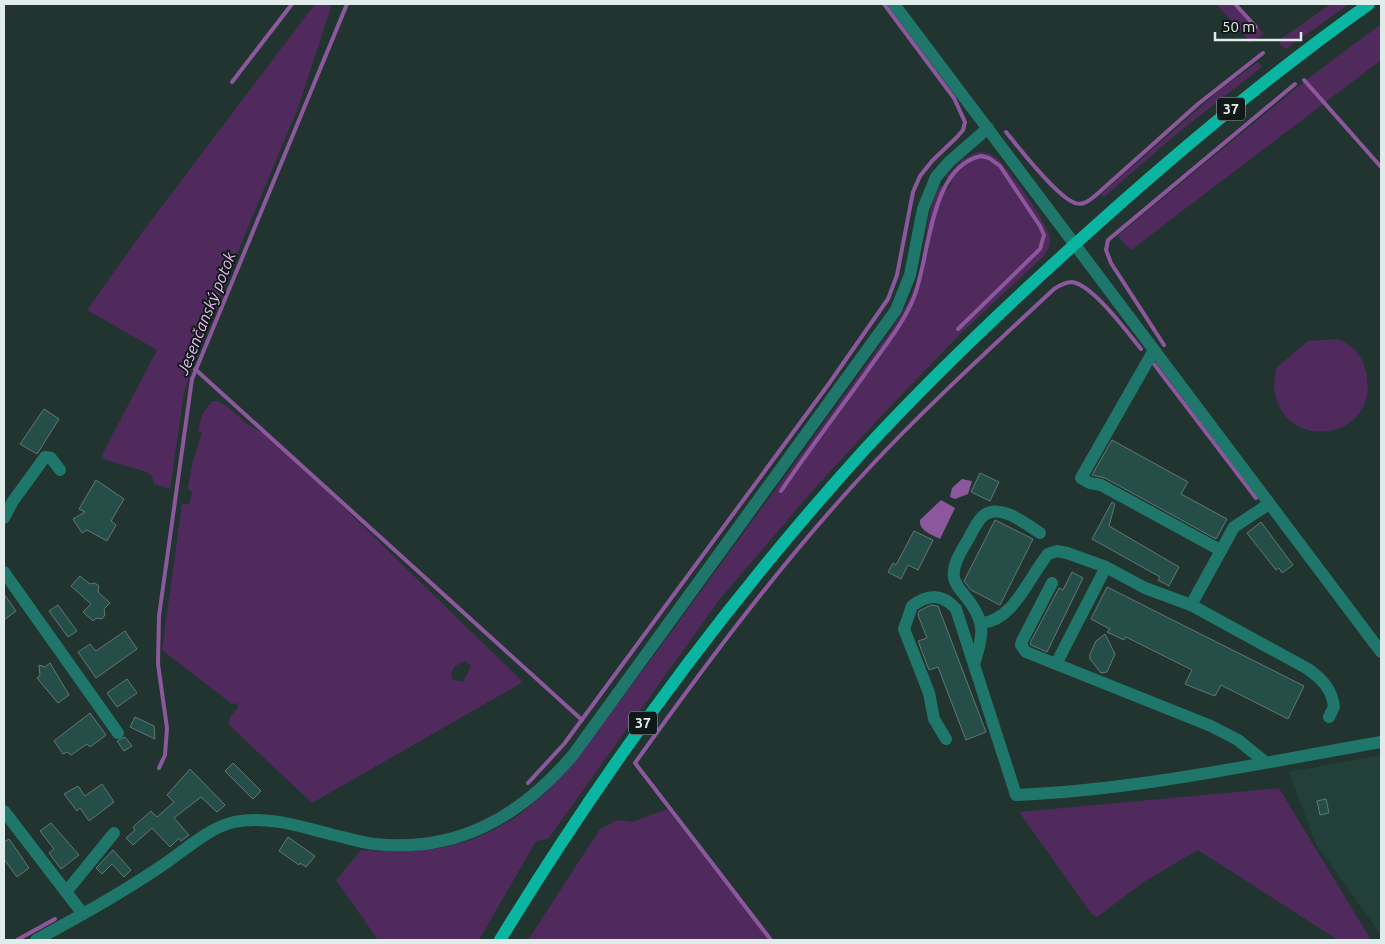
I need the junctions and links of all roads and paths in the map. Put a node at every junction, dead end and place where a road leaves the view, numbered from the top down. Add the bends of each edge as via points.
1 (894, 4) edge
2 (1369, 4) edge
3 (988, 128) junction
4 (1074, 245) junction
5 (1154, 350) junction
6 (60, 470) dead end
7 (1270, 504) junction
8 (4, 518) edge
9 (1040, 533) dead end
10 (1220, 550) junction
11 (1106, 567) junction
12 (4, 572) edge
13 (1052, 583) dead end
14 (1191, 605) junction
15 (982, 623) junction
16 (1381, 652) edge
17 (974, 664) junction
18 (1056, 664) junction
19 (1329, 717) dead end
20 (118, 733) dead end
21 (946, 738) dead end
22 (1381, 742) edge
23 (1266, 762) junction
24 (4, 811) edge
25 (114, 833) dead end
26 (66, 892) junction
27 (83, 914) junction
28 (36, 940) edge
29 (500, 940) edge

1 - 3 street
2 - 4 main road, 37 via 1242,100
3 - 4 street
3 - 27 street via 936,177 923,209 910,275 888,323 573,755 536,794 492,824 434,843 408,846 373,844 265,820 232,822
4 - 5 street
4 - 29 main road, 37 via 887,426 733,604 622,752
5 - 7 street
5 - 10 street via 1081,478 1101,485
6 - 8 street via 51,458 45,456
7 - 10 street via 1234,527
7 - 16 street
9 - 15 street via 1007,513 989,513 978,522 954,568 954,578
10 - 14 street
11 - 14 street via 1137,585
11 - 15 street via 1067,553 1057,551 1048,554 1008,613 997,620
11 - 18 street
12 - 20 street
13 - 18 street via 1021,645 1026,652
14 - 19 street via 1318,676 1334,699
15 - 17 street
17 - 21 street via 956,609 950,602 930,596 912,606 904,629 929,693 934,719
17 - 23 street via 1016,795 1066,793 1152,782
18 - 23 street via 1211,726 1238,740
22 - 23 street
24 - 26 street
25 - 26 street
26 - 27 street
27 - 28 street

